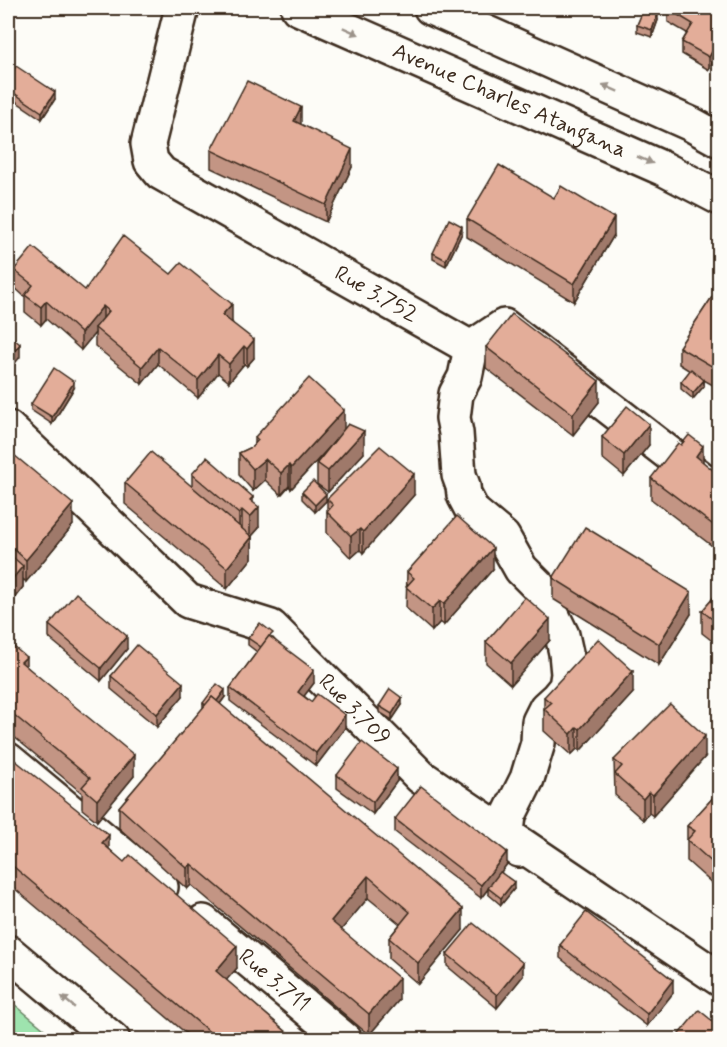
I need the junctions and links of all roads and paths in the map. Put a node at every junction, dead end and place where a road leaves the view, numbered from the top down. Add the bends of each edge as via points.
1 (182, 8) edge
2 (298, 8) edge
3 (431, 8) edge
4 (720, 140) edge
5 (720, 198) edge
6 (471, 348) junction
7 (8, 428) edge
8 (720, 493) edge
9 (8, 760) edge
10 (8, 952) edge
11 (720, 979) edge
12 (720, 997) edge
13 (113, 1040) edge
14 (345, 1040) edge

1 - 6 street, Rue 3.752 via 148,144 151,161 161,173
2 -> 5 street, Avenue Charles Atangana via 664,168
4 -> 3 street
6 - 8 street via 504,326
6 - 12 street via 465,377 456,394 453,418 464,495 473,512 503,537 521,569 538,586 562,635 568,674 566,687 546,708 539,722 538,743 527,779 509,815 508,842 584,903
7 - 11 street, Rue 3.709 via 188,601 271,627 421,777
9 - 14 street, Rue 3.711
13 -> 10 street

